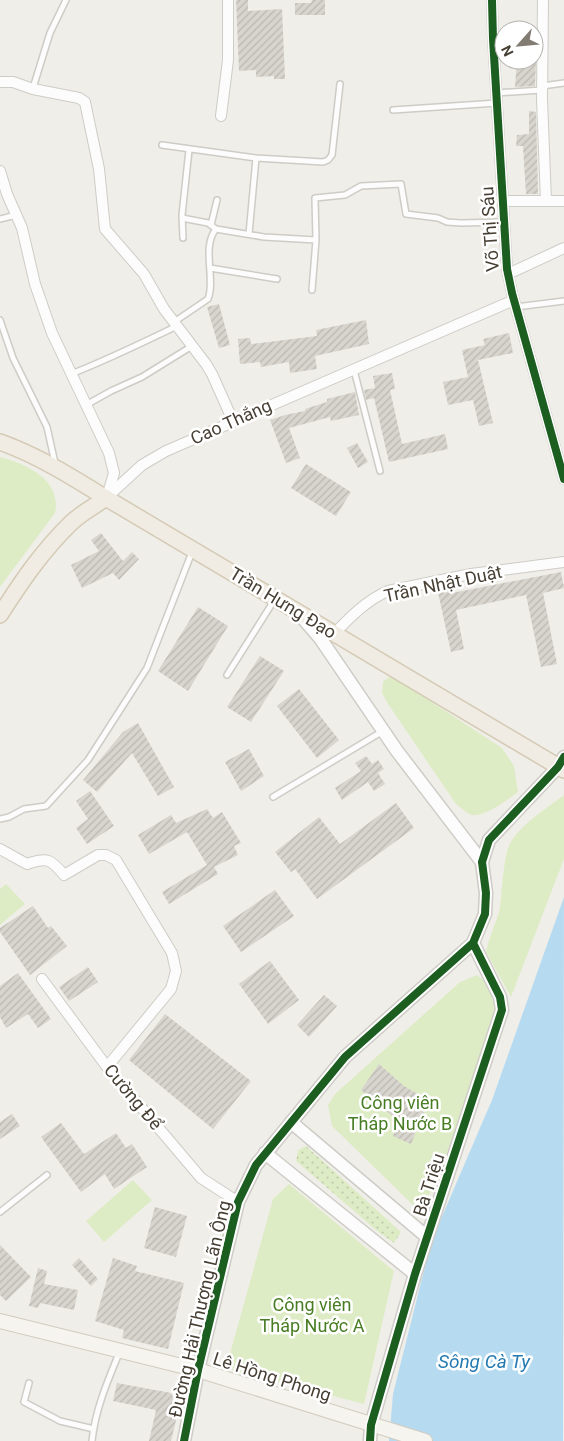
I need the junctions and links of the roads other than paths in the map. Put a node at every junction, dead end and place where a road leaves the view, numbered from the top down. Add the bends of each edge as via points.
1 (66, 0) edge
2 (228, 0) edge
3 (492, 0) edge
4 (543, 0) edge
5 (0, 82) edge
6 (564, 83) edge
7 (340, 84) dead end
8 (542, 88) junction
9 (33, 89) junction
10 (496, 98) junction
11 (393, 110) dead end
12 (221, 116) dead end
13 (162, 145) dead end
14 (188, 150) junction
15 (256, 158) junction
16 (0, 171) edge
17 (217, 200) dead end
18 (503, 201) junction
19 (546, 201) junction
20 (564, 201) edge
21 (16, 215) junction
22 (182, 218) junction
23 (0, 219) edge
24 (504, 222) junction
25 (213, 227) junction
26 (249, 234) junction
27 (183, 238) dead end
28 (316, 240) junction
29 (564, 248) edge
30 (210, 268) junction
31 (508, 274) junction
32 (277, 279) dead end
33 (312, 290) dead end
34 (564, 301) edge
35 (515, 304) junction
36 (0, 320) edge
37 (175, 324) junction
38 (192, 346) junction
39 (354, 370) junction
40 (71, 375) junction
41 (86, 406) junction
42 (233, 421) junction
43 (0, 441) edge
44 (56, 466) junction
45 (380, 471) dead end
46 (564, 479) edge
47 (106, 498) junction
48 (193, 549) junction
49 (564, 562) edge
50 (276, 599) junction
51 (296, 611) junction
52 (0, 615) edge
53 (334, 634) junction
54 (227, 675) dead end
55 (384, 731) junction
56 (562, 764) edge
57 (274, 797) dead end
58 (0, 819) edge
59 (0, 849) edge
60 (482, 862) junction
61 (473, 943) junction
62 (42, 979) dead end
63 (107, 1067) junction
64 (291, 1122) junction
65 (265, 1153) junction
66 (47, 1175) dead end
67 (238, 1202) junction
68 (0, 1212) edge
69 (427, 1237) junction
70 (415, 1274) junction
71 (0, 1321) edge
72 (120, 1351) junction
73 (198, 1370) junction
74 (29, 1383) dead end
75 (370, 1425) junction
76 (94, 1429) junction
77 (92, 1441) edge
78 (184, 1441) edge
79 (370, 1441) edge
80 (425, 1441) edge

1 - 9 lane via 50,33
2 - 12 street via 228,60
3 - 10 street, Võ Thị Sáu
4 - 8 street
5 - 9 street via 13,82
6 - 8 lane
7 - 15 lane via 332,155 328,160
8 - 10 lane
8 - 19 street
9 - 37 street via 80,98 85,102 99,168 105,229 144,274
10 - 11 lane
10 - 18 street, Võ Thị Sáu
13 - 14 lane
14 - 15 lane
14 - 22 lane
15 - 26 lane
16 - 21 street
17 - 25 lane
18 - 19 street
18 - 24 street, Võ Thị Sáu
19 - 20 street
21 - 23 lane
21 - 40 street via 52,333
22 - 25 lane
22 - 27 lane
24 - 28 lane via 461,224 406,214 401,184 361,186 345,195 315,198
24 - 31 street, Võ Thị Sáu
25 - 26 lane
25 - 30 lane
26 - 28 lane
28 - 33 lane
29 - 31 street
30 - 32 lane
30 - 37 lane via 208,299
31 - 35 street, Võ Thị Sáu
34 - 35 lane
35 - 39 street, Cao Thắng
35 - 46 street, Võ Thị Sáu
36 - 44 lane via 13,358 47,426
37 - 38 street
37 - 40 lane via 118,355
38 - 41 lane
38 - 42 street via 212,374
39 - 42 street, Cao Thắng
39 - 45 lane
40 - 41 street
41 - 47 street via 109,453 114,473
42 - 47 street, Cao Thắng via 166,451 142,466
43 - 44 main road, Trần Hưng Đạo
44 - 47 main road, Trần Hưng Đạo
47 - 48 main road, Trần Hưng Đạo
47 - 52 main road, Cao Thắng via 73,521 51,544 22,580
48 - 50 main road, Trần Hưng Đạo
48 - 58 lane via 147,668 88,760 46,806 24,809
49 - 53 street, Trần Nhật Duật via 471,574 388,592 351,616
50 - 51 main road, Trần Hưng Đạo
50 - 54 lane
51 - 53 main road, Trần Hưng Đạo
51 - 55 street via 320,638
53 - 56 main road, Trần Hưng Đạo
55 - 57 lane
55 - 60 street
56 - 60 street, Đường Hải Thượng Lãn Ông via 489,840
59 - 63 street via 27,864 42,859 49,861 64,875 98,855 116,860 172,954 176,971 171,989
60 - 61 street, Đường Hải Thượng Lãn Ông via 485,914
61 - 64 street, Đường Hải Thượng Lãn Ông via 346,1057
61 - 69 street, Bà Triệu via 500,997 502,1010
62 - 63 street, Cường Để
63 - 67 street, Cường Để via 202,1178
64 - 65 street, Đường Hải Thượng Lãn Ông
64 - 69 street
65 - 67 street, Đường Hải Thượng Lãn Ông
65 - 70 street
66 - 68 lane
67 - 73 street, Đường Hải Thượng Lãn Ông
69 - 70 street, Bà Triệu
70 - 75 street, Bà Triệu
71 - 72 main road, Lê Hồng Phong
72 - 73 main road, Lê Hồng Phong
72 - 76 lane via 105,1387
73 - 75 main road, Lê Hồng Phong
73 - 78 street, Đường Hải Thượng Lãn Ông
74 - 76 lane via 24,1402 60,1421
75 - 79 street, Bà Triệu
75 - 80 main road, Lê Hồng Phong
76 - 77 lane

